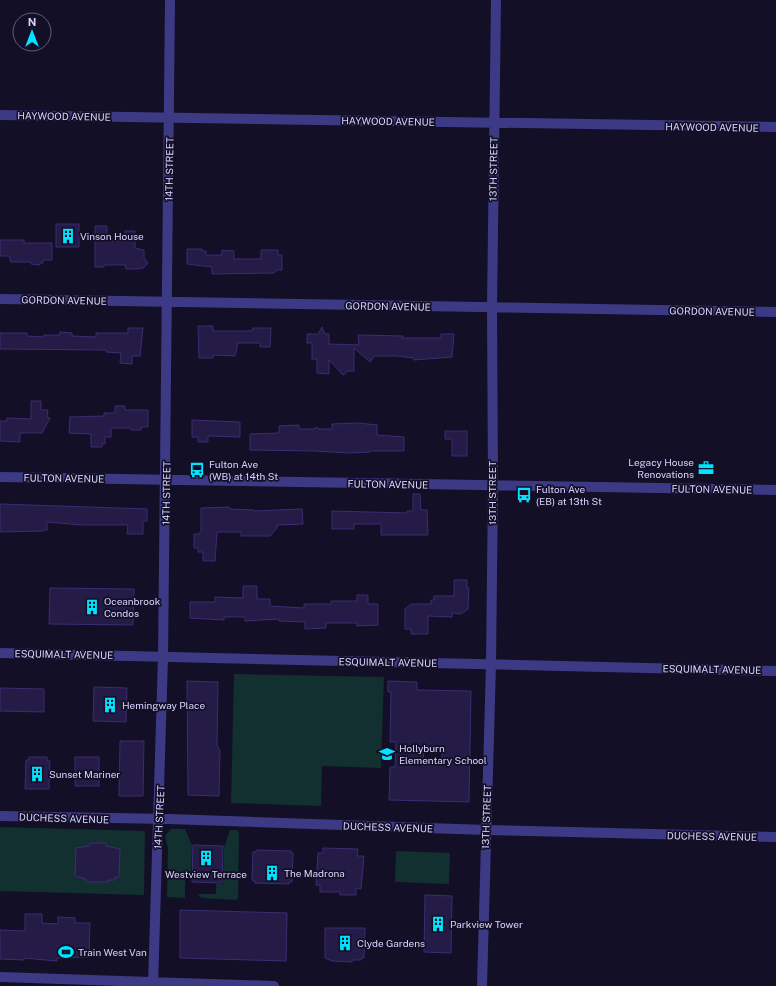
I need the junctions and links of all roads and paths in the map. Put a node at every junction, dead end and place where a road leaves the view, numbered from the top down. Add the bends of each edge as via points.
1 (170, 0) edge
2 (496, 0) edge
3 (0, 115) edge
4 (170, 117) junction
5 (494, 124) junction
6 (776, 127) edge
7 (0, 299) edge
8 (168, 302) junction
9 (492, 307) junction
10 (776, 312) edge
11 (0, 476) edge
12 (166, 480) junction
13 (493, 486) junction
14 (776, 490) edge
15 (0, 653) edge
16 (163, 657) junction
17 (491, 664) junction
18 (776, 671) edge
19 (0, 816) edge
20 (158, 820) junction
21 (486, 830) junction
22 (776, 837) edge
23 (0, 977) edge
24 (153, 984) edge
25 (274, 986) edge
26 (482, 986) edge

1 - 4 street, 14TH STREET
2 - 5 street, 13TH STREET
3 - 4 street, HAYWOOD AVENUE
4 - 5 street, HAYWOOD AVENUE
4 - 8 street, 14TH STREET
5 - 6 street, HAYWOOD AVENUE
5 - 9 street, 13TH STREET
7 - 8 street, GORDON AVENUE
8 - 9 street, GORDON AVENUE
8 - 12 street, 14TH STREET
9 - 10 street, GORDON AVENUE
9 - 13 street, 13TH STREET
11 - 12 street, FULTON AVENUE
12 - 13 street, FULTON AVENUE
12 - 16 street, 14TH STREET
13 - 14 street, FULTON AVENUE
13 - 17 street, 13TH STREET
15 - 16 street, ESQUIMALT AVENUE
16 - 17 street, ESQUIMALT AVENUE
16 - 20 street, 14TH STREET
17 - 18 street, ESQUIMALT AVENUE
17 - 21 street, 13TH STREET
19 - 20 street, DUCHESS AVENUE
20 - 21 street, DUCHESS AVENUE
20 - 24 street, 14TH STREET
21 - 22 street, DUCHESS AVENUE
21 - 26 street, 13TH STREET
23 - 24 street
24 - 25 street

